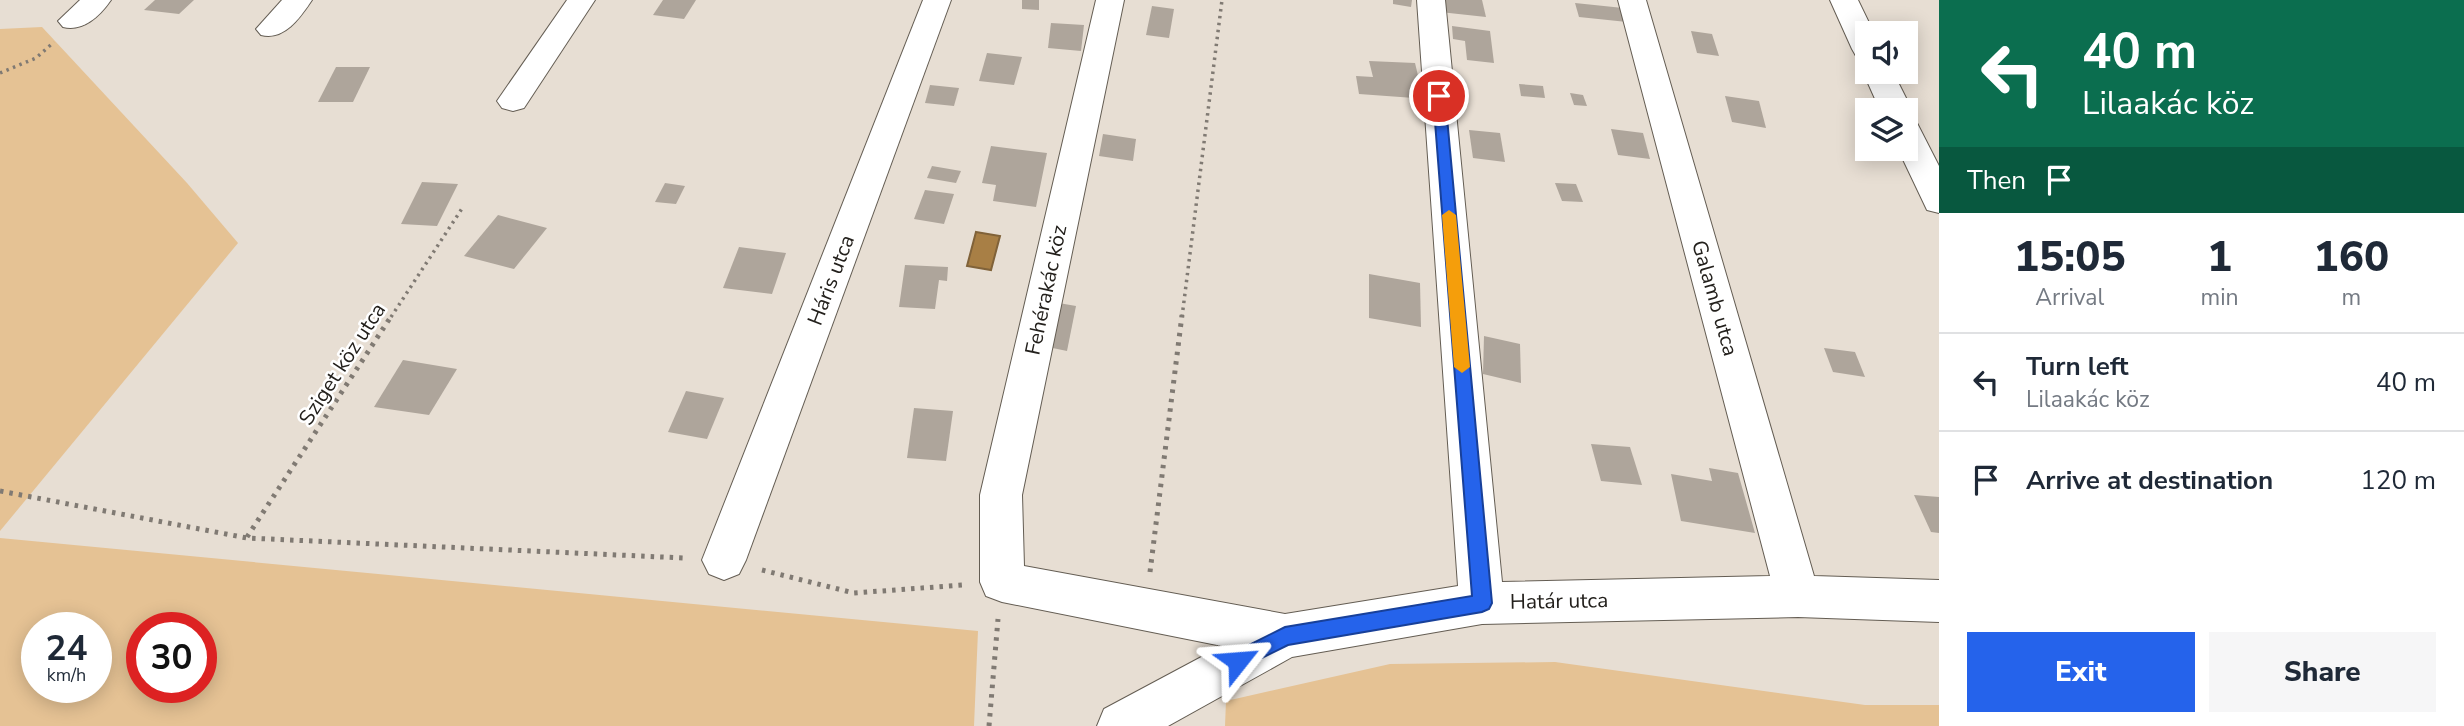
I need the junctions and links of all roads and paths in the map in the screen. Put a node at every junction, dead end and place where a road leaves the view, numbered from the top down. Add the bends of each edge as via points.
1 (97, 0) edge
2 (298, 0) edge
3 (581, 0) edge
4 (937, 0) edge
5 (1110, 0) edge
6 (1222, 0) edge
7 (1431, 0) edge
8 (1632, 0) edge
9 (1844, 0) edge
10 (73, 21) joint
11 (1855, 23) edge
12 (271, 29) dead end
13 (0, 73) edge
14 (513, 101) dead end
15 (1918, 156) edge
16 (1939, 201) edge
17 (463, 207) dead end
18 (0, 491) edge
19 (247, 538) junction
20 (724, 560) junction
21 (1002, 582) junction
22 (1798, 596) junction
23 (1939, 601) edge
24 (1482, 603) junction
25 (1145, 609) junction
26 (1285, 636) junction
27 (989, 726) edge
28 (1121, 726) edge

1 - 10 street
2 - 12 street
3 - 14 street
4 - 20 street, Háris utca
5 - 21 street, Fehérakác köz via 1001,495
6 - 25 path
7 - 24 street
8 - 22 street, Galamb utca
9 - 11 street
10 - 13 path via 48,51
15 - 16 street
17 - 19 path, Sziget köz utca
18 - 19 path
19 - 20 path
20 - 21 path via 854,593
21 - 25 street
21 - 27 path
22 - 23 street, Határ utca
22 - 24 street, Határ utca
24 - 26 street, Határ utca
25 - 26 street
26 - 28 street, Határ utca

